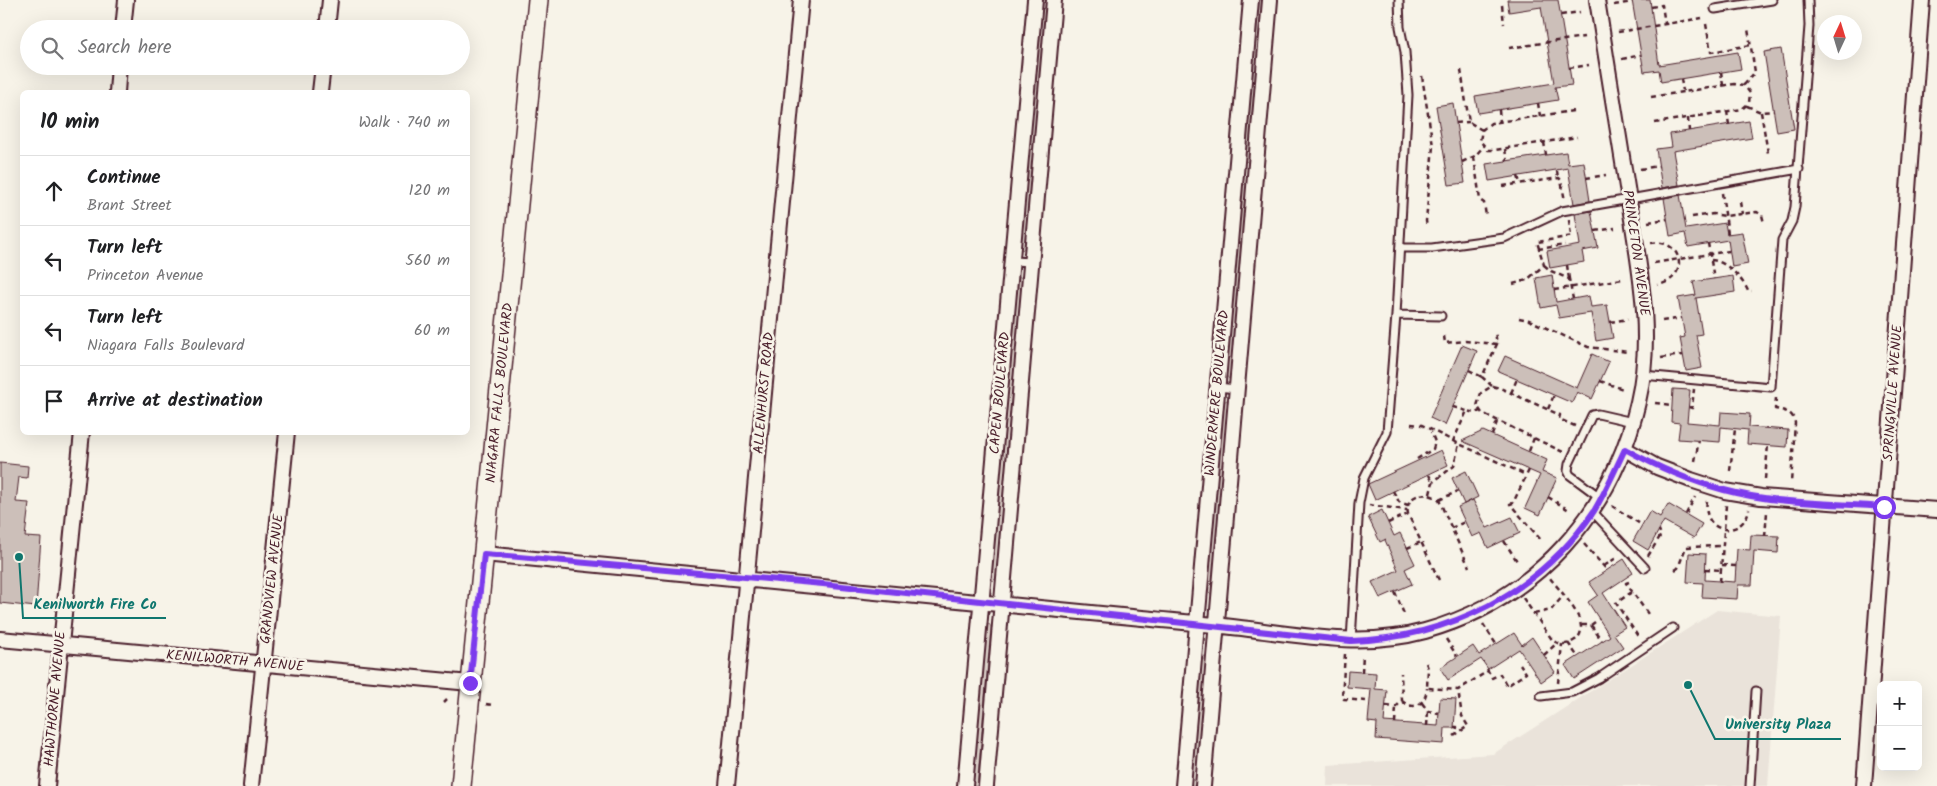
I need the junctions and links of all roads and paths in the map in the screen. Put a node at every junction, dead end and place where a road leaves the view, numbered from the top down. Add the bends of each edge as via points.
1 (126, 0) edge
2 (330, 0) edge
3 (538, 0) edge
4 (801, 0) edge
5 (1035, 0) edge
6 (1054, 0) edge
7 (1252, 0) edge
8 (1270, 0) edge
9 (1399, 0) edge
10 (1597, 0) edge
11 (1772, 0) edge
12 (1808, 0) edge
13 (1922, 0) edge
14 (1632, 2) dead end
15 (1746, 2) edge
16 (1502, 4) dead end
17 (1614, 5) dead end
18 (1651, 7) dead end
19 (1714, 9) dead end
20 (1580, 12) dead end
21 (1560, 15) dead end
22 (1702, 18) dead end
23 (124, 20) edge
24 (328, 20) edge
25 (1504, 24) dead end
26 (1665, 24) junction
27 (1706, 24) dead end
28 (1748, 29) dead end
29 (1618, 32) dead end
30 (1584, 37) dead end
31 (1750, 46) junction
32 (1509, 48) dead end
33 (1641, 55) dead end
34 (1622, 58) dead end
35 (1589, 65) dead end
36 (1569, 68) dead end
37 (1461, 70) dead end
38 (1721, 72) dead end
39 (118, 75) edge
40 (322, 75) edge
41 (1422, 76) dead end
42 (1681, 79) dead end
43 (1723, 85) junction
44 (1744, 85) junction
45 (117, 90) edge
46 (320, 90) edge
47 (1683, 92) junction
48 (1650, 96) dead end
49 (1538, 103) dead end
50 (1747, 106) junction
51 (1499, 110) dead end
52 (1573, 111) dead end
53 (1727, 111) junction
54 (1774, 111) dead end
55 (1761, 112) junction
56 (1540, 116) junction
57 (1688, 118) junction
58 (1469, 122) junction
59 (1500, 122) junction
60 (1456, 123) dead end
61 (1655, 123) dead end
62 (1729, 124) dead end
63 (1482, 130) junction
64 (1690, 131) dead end
65 (1577, 137) dead end
66 (1544, 142) junction
67 (1484, 147) junction
68 (1505, 148) junction
69 (1768, 153) dead end
70 (1546, 155) dead end
71 (1474, 157) junction
72 (1507, 161) dead end
73 (1462, 162) dead end
74 (1659, 166) dead end
75 (1640, 169) dead end
76 (1798, 169) junction
77 (1557, 171) dead end
78 (1236, 174) junction
79 (1606, 174) dead end
80 (1256, 175) junction
81 (1518, 176) dead end
82 (1558, 178) junction
83 (1586, 178) dead end
84 (1520, 183) junction
85 (1503, 186) dead end
86 (1718, 191) dead end
87 (1628, 199) junction
88 (1740, 202) dead end
89 (1565, 204) dead end
90 (1742, 214) junction
91 (1486, 216) dead end
92 (1725, 216) junction
93 (1692, 217) dead end
94 (1568, 218) dead end
95 (1667, 219) dead end
96 (1648, 222) dead end
97 (1764, 222) dead end
98 (1427, 227) dead end
99 (1615, 228) dead end
100 (1595, 231) dead end
101 (1728, 234) dead end
102 (1651, 243) dead end
103 (1708, 243) dead end
104 (1565, 245) dead end
105 (1400, 248) junction
106 (1538, 249) junction
107 (1729, 251) dead end
108 (1710, 254) junction
109 (1678, 259) junction
110 (1711, 260) junction
111 (1012, 261) junction
112 (1032, 262) junction
113 (1654, 263) dead end
114 (1544, 265) junction
115 (1567, 265) dead end
116 (1569, 279) junction
117 (1623, 279) dead end
118 (1714, 279) dead end
119 (1513, 284) dead end
120 (1658, 285) dead end
121 (1571, 287) junction
122 (1554, 290) dead end
123 (1752, 291) dead end
124 (1573, 299) dead end
125 (1396, 315) junction
126 (1441, 316) dead end
127 (1519, 318) dead end
128 (1682, 318) dead end
129 (1628, 319) dead end
130 (1662, 321) dead end
131 (1610, 322) dead end
132 (1495, 332) dead end
133 (1444, 336) dead end
134 (1497, 344) junction
135 (1628, 352) dead end
136 (1683, 355) dead end
137 (1661, 358) dead end
138 (1469, 370) dead end
139 (1643, 375) junction
140 (1482, 377) junction
141 (1517, 379) dead end
142 (1600, 381) dead end
143 (1492, 386) junction
144 (1218, 387) junction
145 (1694, 387) dead end
146 (1623, 388) dead end
147 (1237, 390) junction
148 (1511, 393) junction
149 (1554, 395) dead end
150 (1776, 398) dead end
151 (1655, 404) dead end
152 (1672, 405) dead end
153 (1453, 407) dead end
154 (1689, 407) dead end
155 (1548, 410) junction
156 (1467, 411) junction
157 (1480, 411) junction
158 (1498, 422) junction
159 (1633, 422) junction
160 (1411, 424) dead end
161 (1575, 426) dead end
162 (1734, 429) dead end
163 (1430, 431) junction
164 (82, 435) edge
165 (287, 435) edge
166 (1492, 435) dead end
167 (1534, 438) junction
168 (1699, 440) dead end
169 (1453, 441) junction
170 (1459, 444) junction
171 (1768, 446) dead end
172 (1625, 449) junction
173 (1528, 452) dead end
174 (1563, 452) dead end
175 (1417, 459) dead end
176 (1695, 461) dead end
177 (1528, 470) dead end
178 (1730, 472) dead end
179 (1429, 475) dead end
180 (1526, 475) junction
181 (1765, 479) dead end
182 (1433, 482) junction
183 (1791, 483) dead end
184 (1393, 491) dead end
185 (1458, 491) dead end
186 (1430, 494) junction
187 (1548, 497) dead end
188 (1695, 497) dead end
189 (1439, 500) junction
190 (1707, 501) dead end
191 (1607, 502) junction
192 (1365, 504) dead end
193 (1408, 505) junction
194 (1726, 505) dead end
195 (1884, 507) junction
196 (1749, 509) dead end
197 (1407, 510) junction
198 (1569, 510) dead end
199 (1937, 510) edge
200 (1593, 512) junction
201 (1767, 512) dead end
202 (1408, 514) junction
203 (1686, 514) dead end
204 (1465, 522) dead end
205 (1388, 523) dead end
206 (1642, 525) dead end
207 (1451, 528) junction
208 (1724, 529) junction
209 (1659, 530) dead end
210 (1765, 536) dead end
211 (1541, 540) dead end
212 (1504, 541) dead end
213 (1421, 542) junction
214 (1584, 544) dead end
215 (1723, 546) junction
216 (1407, 548) dead end
217 (484, 554) junction
218 (1622, 554) dead end
219 (1646, 558) dead end
220 (1517, 561) dead end
221 (1722, 565) junction
222 (1604, 566) junction
223 (1736, 566) dead end
224 (1469, 567) dead end
225 (1645, 568) dead end
226 (1706, 569) dead end
227 (1607, 570) dead end
228 (1675, 570) dead end
229 (1721, 570) junction
230 (747, 577) junction
231 (1550, 578) dead end
232 (1439, 580) dead end
233 (1629, 582) dead end
234 (1720, 582) dead end
235 (1395, 592) dead end
236 (1632, 592) junction
237 (1563, 596) junction
238 (1524, 598) dead end
239 (982, 601) junction
240 (1002, 604) junction
241 (1404, 614) dead end
242 (1534, 614) junction
243 (1648, 614) dead end
244 (1599, 619) dead end
245 (1197, 623) junction
246 (1482, 623) dead end
247 (1217, 625) junction
248 (1582, 625) junction
249 (1591, 625) junction
250 (1673, 628) dead end
251 (1446, 638) dead end
252 (1639, 638) dead end
253 (0, 639) edge
254 (1351, 641) junction
255 (1602, 641) dead end
256 (1557, 643) junction
257 (1568, 643) junction
258 (60, 644) junction
259 (1496, 644) dead end
260 (1562, 644) junction
261 (1344, 654) dead end
262 (1364, 654) dead end
263 (1544, 655) dead end
264 (1457, 656) dead end
265 (1578, 657) dead end
266 (264, 663) junction
267 (1426, 663) dead end
268 (1520, 664) dead end
269 (1362, 672) dead end
270 (1401, 673) dead end
271 (470, 683) junction
272 (1558, 684) dead end
273 (1428, 688) junction
274 (1458, 690) junction
275 (1756, 691) dead end
276 (1542, 696) dead end
277 (1367, 701) dead end
278 (1402, 701) junction
279 (1422, 703) junction
280 (486, 704) dead end
281 (492, 705) dead end
282 (1386, 706) dead end
283 (1396, 707) junction
284 (1428, 712) junction
285 (1439, 713) dead end
286 (1395, 723) dead end
287 (1427, 726) dead end
288 (1454, 727) dead end
289 (47, 786) edge
290 (251, 786) edge
291 (461, 786) edge
292 (726, 786) edge
293 (965, 786) edge
294 (986, 786) edge
295 (1183, 786) edge
296 (1203, 786) edge
297 (1750, 786) edge
298 (1864, 786) edge

1 - 23 street
2 - 24 street
3 - 217 main road, NIAGARA FALLS BOULEVARD
4 - 230 street, ALLENHURST ROAD
5 - 111 street, CAPEN BOULEVARD
6 - 112 street, CAPEN BOULEVARD
7 - 78 street, WINDERMERE BOULEVARD
8 - 80 street, WINDERMERE BOULEVARD
9 - 105 lane via 1408,96
10 - 87 street, PRINCETON AVENUE
11 - 15 lane
12 - 76 lane via 1809,26
13 - 195 street, SPRINGVILLE AVENUE
14 - 17 path
15 - 19 lane
16 - 25 path
18 - 26 path via 1662,5
20 - 21 path
22 - 26 path
26 - 29 path
27 - 31 path via 1711,52
28 - 31 path
30 - 32 path
31 - 44 path via 1755,72
33 - 34 path
35 - 36 path
37 - 58 path
38 - 43 path
39 - 45 street
40 - 46 street
41 - 98 path via 1433,146
42 - 47 path
43 - 44 path
43 - 47 path
44 - 50 path via 1750,93
47 - 48 path
49 - 56 path
50 - 53 path
50 - 55 path
51 - 59 path
52 - 56 path
53 - 57 path
53 - 62 path
54 - 55 path
55 - 69 path
56 - 59 path
57 - 61 path
57 - 64 path
58 - 60 path
58 - 63 path
59 - 63 path via 1486,125
63 - 67 path via 1480,141
65 - 66 path
66 - 68 path
66 - 70 path
67 - 68 path via 1488,150
67 - 71 path
68 - 72 path
71 - 73 path
71 - 91 path via 1480,200 1484,203
74 - 75 path
76 - 87 lane
76 - 139 lane via 1792,221 1782,240 1771,387
77 - 82 path
78 - 80 lane
78 - 144 street, WINDERMERE BOULEVARD
79 - 83 path
80 - 147 street, WINDERMERE BOULEVARD
81 - 84 path
82 - 84 path
82 - 89 path
84 - 85 path
86 - 92 path via 1722,194
87 - 105 lane via 1562,211 1504,238 1419,249
87 - 139 street, PRINCETON AVENUE via 1644,300
88 - 90 path
90 - 92 path
90 - 97 path via 1760,213
92 - 93 path
92 - 101 path
94 - 106 path via 1572,236 1538,242
95 - 96 path
99 - 100 path
102 - 109 path via 1669,245
103 - 108 path
104 - 106 path
105 - 125 lane
106 - 114 path
107 - 108 path
108 - 109 path
108 - 110 path
109 - 113 path
109 - 120 path via 1679,269 1675,277 1669,283
110 - 118 path
110 - 123 path via 1722,264 1744,281 1748,291
111 - 112 lane
111 - 239 street, CAPEN BOULEVARD
112 - 240 street, CAPEN BOULEVARD
114 - 116 path
114 - 119 path via 1532,277
115 - 116 path
116 - 121 path
117 - 121 path
121 - 122 path
121 - 124 path
125 - 126 lane
125 - 254 lane via 1387,432 1364,478 1359,503
127 - 135 path via 1588,347
128 - 130 path
129 - 131 path
132 - 134 path
133 - 134 path via 1444,343 1465,340
134 - 140 path
136 - 137 path
138 - 140 path
139 - 159 street, PRINCETON AVENUE
140 - 143 path
141 - 148 path
142 - 146 path
143 - 148 path
143 - 157 path via 1481,393 1477,406
144 - 147 lane
144 - 245 street, WINDERMERE BOULEVARD
145 - 154 path via 1692,408
147 - 247 street, WINDERMERE BOULEVARD
148 - 155 path
149 - 155 path
150 - 183 path via 1775,410 1789,412 1794,417
151 - 152 path
153 - 156 path
155 - 161 path
156 - 157 path
156 - 169 path
157 - 158 path
158 - 166 path
158 - 167 path
159 - 172 street, PRINCETON AVENUE
159 - 191 lane via 1592,415 1569,464 1570,476
160 - 163 path via 1422,425
162 - 178 path
163 - 169 path
163 - 175 path via 1434,437 1433,449
164 - 258 street, HAWTHORNE AVENUE
165 - 266 street, GRANDVIEW AVENUE
167 - 173 path
167 - 174 path
168 - 176 path
169 - 170 path
170 - 180 path
170 - 182 path via 1454,466
171 - 181 path
172 - 191 street, PRINCETON AVENUE
172 - 195 street via 1665,470 1726,491
177 - 180 path
179 - 182 path
180 - 211 path via 1514,503 1510,504
182 - 186 path
184 - 193 path via 1399,502
185 - 189 path
186 - 189 path
186 - 193 path via 1418,495
187 - 198 path
188 - 203 path
189 - 207 path
190 - 208 path via 1706,512 1710,521
191 - 200 street, PRINCETON AVENUE
191 - 206 path
192 - 197 path
193 - 197 path
194 - 208 path
195 - 199 street
195 - 298 street, SPRINGVILLE AVENUE
196 - 208 path via 1743,523
197 - 202 path
200 - 225 lane
200 - 254 street, PRINCETON AVENUE via 1552,560 1511,592 1478,611 1422,632
201 - 210 path
202 - 205 path
202 - 213 path
204 - 207 path
207 - 224 path
208 - 215 path
209 - 219 path via 1661,535
212 - 220 path
213 - 216 path
213 - 232 path
214 - 222 path
215 - 221 path
215 - 228 path via 1686,547
217 - 230 street, PRINCETON AVENUE
217 - 271 main road, NIAGARA FALLS BOULEVARD
218 - 222 path
221 - 223 path
221 - 229 path
222 - 227 path
226 - 229 path
229 - 234 path
230 - 239 street, PRINCETON AVENUE
230 - 292 street, ALLENHURST ROAD
231 - 237 path
233 - 236 path via 1626,583
235 - 241 path
236 - 243 path
236 - 252 path via 1616,603
237 - 242 path via 1551,610
237 - 248 path
238 - 242 path
239 - 240 street, PRINCETON AVENUE
239 - 293 street, CAPEN BOULEVARD
240 - 245 street, PRINCETON AVENUE
240 - 294 street, CAPEN BOULEVARD
242 - 256 path
244 - 249 path
245 - 247 street, PRINCETON AVENUE
245 - 295 street, WINDERMERE BOULEVARD
246 - 259 path
247 - 254 street, PRINCETON AVENUE
247 - 296 street, WINDERMERE BOULEVARD
248 - 249 path
248 - 257 path via 1577,639
249 - 255 path
250 - 276 lane via 1599,678 1572,692
251 - 264 path
253 - 258 street, KENILWORTH AVENUE
256 - 260 path
256 - 263 path
257 - 260 path
257 - 265 path
258 - 266 street, KENILWORTH AVENUE
258 - 289 street, HAWTHORNE AVENUE
260 - 272 path
261 - 277 path via 1342,697 1344,700
262 - 269 path
266 - 271 street, KENILWORTH AVENUE
266 - 290 street, GRANDVIEW AVENUE
267 - 273 path
268 - 274 path via 1526,673 1507,686 1500,674 1492,678 1487,670
270 - 278 path
271 - 291 main road, NIAGARA FALLS BOULEVARD
273 - 274 path
273 - 279 path
274 - 288 path via 1462,716 1468,726 1455,734 1457,727
275 - 297 lane
278 - 279 path via 1412,706
278 - 283 path
279 - 284 path
280 - 281 path
282 - 283 path
283 - 286 path
284 - 285 path
284 - 287 path

